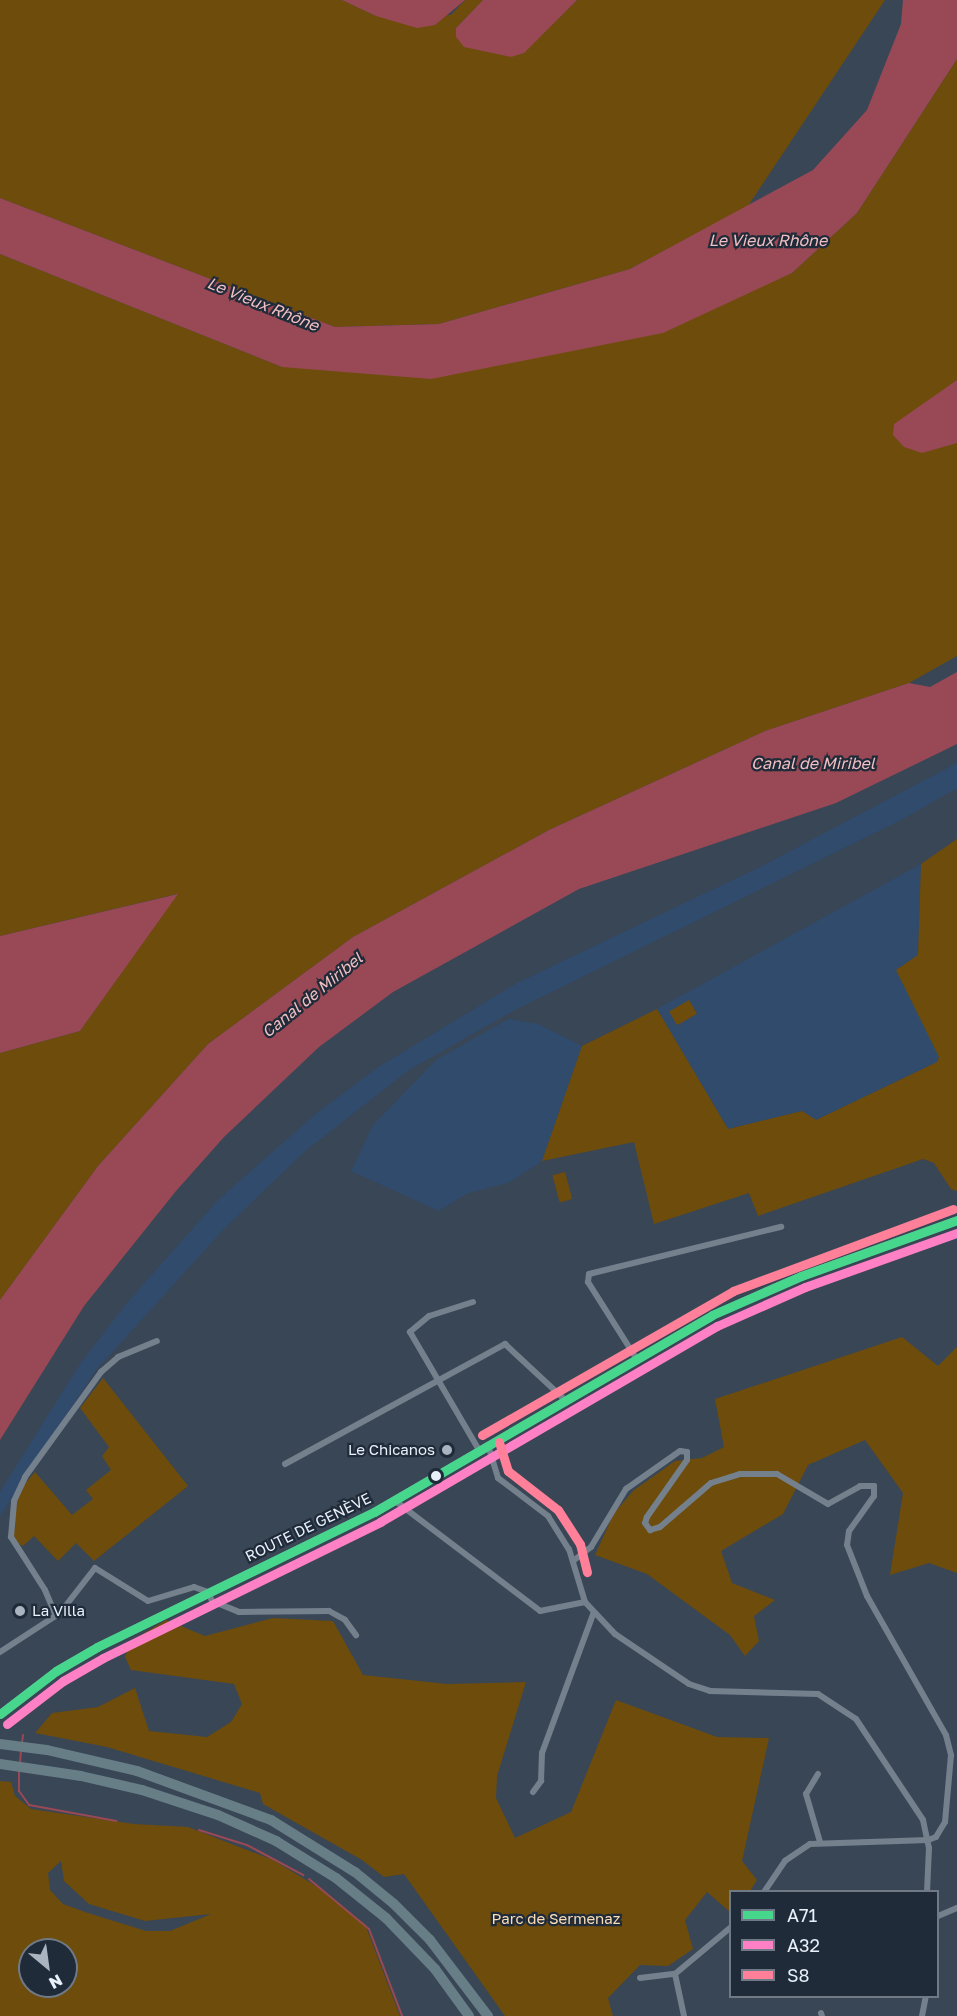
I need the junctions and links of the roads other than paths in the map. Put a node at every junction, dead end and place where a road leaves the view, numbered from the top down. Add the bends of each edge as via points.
1 (957, 1220) edge
2 (781, 1227) dead end
3 (472, 1302) dead end
4 (157, 1341) dead end
5 (636, 1358) junction
6 (437, 1380) junction
7 (565, 1400) junction
8 (484, 1448) junction
9 (285, 1464) dead end
10 (394, 1500) junction
11 (573, 1561) junction
12 (208, 1592) junction
13 (585, 1602) junction
14 (594, 1612) junction
15 (56, 1616) junction
16 (356, 1635) dead end
17 (0, 1652) edge
18 (0, 1714) edge
19 (0, 1744) edge
20 (0, 1764) edge
21 (818, 1774) dead end
22 (533, 1792) dead end
23 (928, 1840) junction
24 (820, 1842) junction
25 (765, 1890) edge
26 (927, 1890) edge
27 (957, 1908) edge
28 (939, 1916) edge
29 (729, 1929) edge
30 (675, 1974) junction
31 (640, 1978) dead end
32 (926, 1998) edge
33 (469, 2016) edge
34 (488, 2016) edge
35 (684, 2016) edge
36 (922, 2016) edge

1 - 5 main road, ROUTE DE GENÈVE via 738,1302
2 - 5 street via 589,1274 588,1282
3 - 6 street via 422,1319 411,1335
4 - 15 street via 118,1357 101,1372 25,1477 14,1501 11,1537 45,1590
5 - 7 main road, ROUTE DE GENÈVE
6 - 7 street via 505,1344
6 - 8 street
6 - 9 street
7 - 8 main road, ROUTE DE GENÈVE
8 - 10 main road, ROUTE DE GENÈVE
8 - 11 street via 498,1478 548,1516
10 - 12 main road, ROUTE DE GENÈVE
10 - 13 street via 540,1611
11 - 13 street
11 - 23 street via 591,1547 626,1489 680,1451 687,1452 687,1460 647,1517 645,1523 650,1530 660,1527 711,1483 740,1474 777,1474 828,1504 860,1486 874,1486 874,1496 849,1531 847,1545 867,1596 921,1685 949,1745 945,1822 936,1837
12 - 15 street via 194,1587 152,1602 95,1568
12 - 16 street via 213,1601 239,1612 329,1611 345,1620
12 - 18 main road, ROUTE DE GENÈVE via 66,1665
13 - 14 street
14 - 22 street via 542,1753 541,1781
14 - 23 street via 615,1634 689,1684 710,1691 806,1692 837,1703 856,1719 911,1797
15 - 17 street
19 - 34 highway via 47,1750 187,1786 271,1820 362,1877 412,1921 454,1968
20 - 33 highway via 43,1769 193,1806 286,1846 336,1878 386,1918 435,1969
21 - 24 street via 806,1794
23 - 24 street
23 - 26 street
24 - 25 street via 793,1853
27 - 28 street
29 - 30 street
30 - 31 street
30 - 35 street
32 - 36 street

